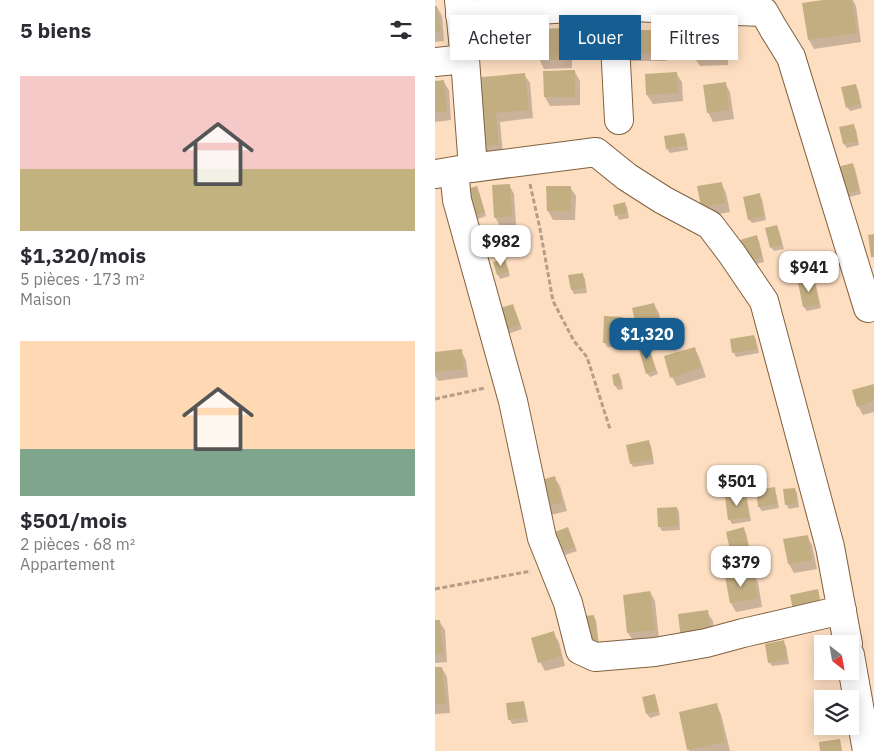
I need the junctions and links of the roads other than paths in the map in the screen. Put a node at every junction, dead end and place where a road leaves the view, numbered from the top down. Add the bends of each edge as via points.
1 (613, 6) junction
2 (460, 7) edge
3 (450, 60) edge
4 (465, 60) edge
5 (435, 62) edge
6 (619, 120) dead end
7 (453, 172) edge
8 (868, 308) dead end
9 (842, 610) junction
10 (846, 635) edge
11 (854, 680) edge
12 (867, 751) edge

1 - 2 street
1 - 6 street
1 - 8 street via 764,12 791,57
3 - 5 street
4 - 7 street via 472,155
7 - 9 street via 595,152 663,200 710,225 764,301 830,547
7 - 9 street via 457,200 508,384 542,538 568,603 580,650 595,657 655,652
9 - 10 street
11 - 12 street

